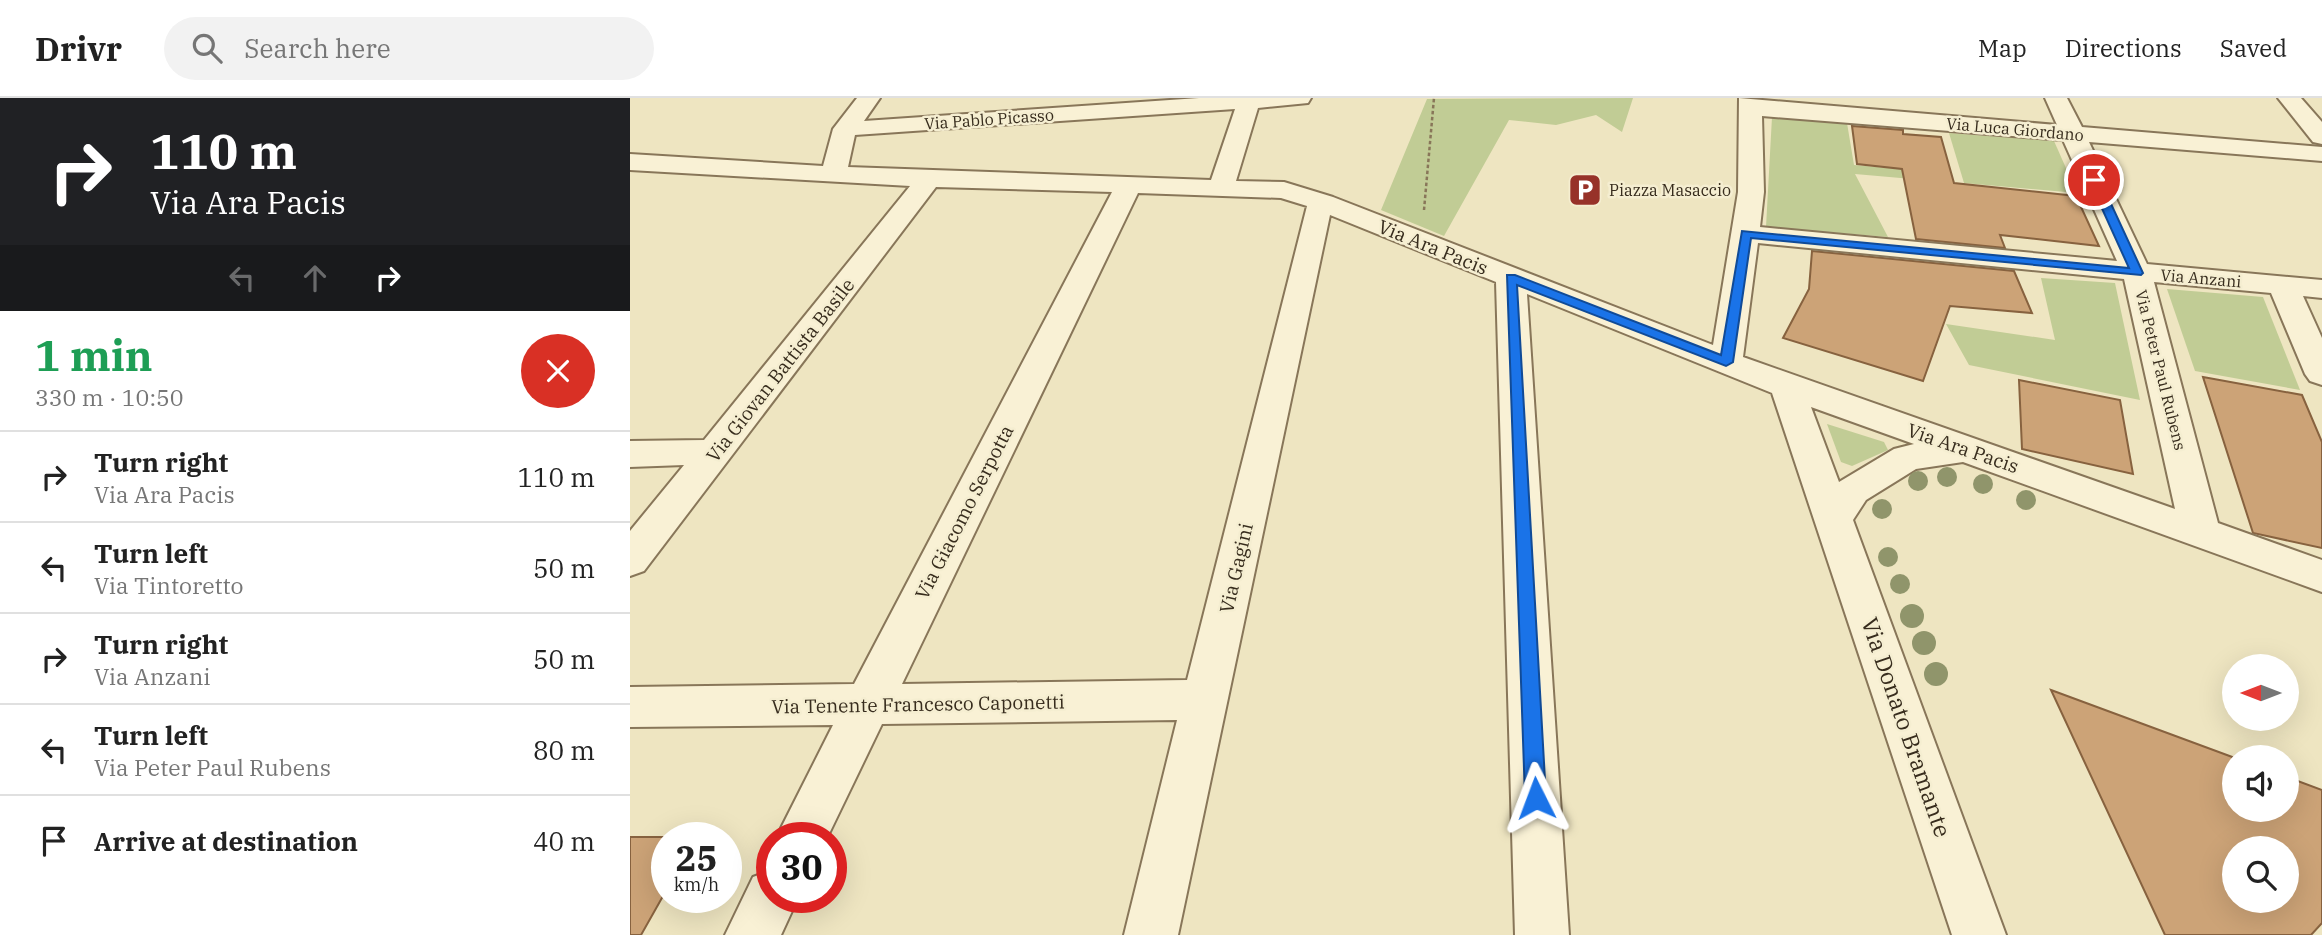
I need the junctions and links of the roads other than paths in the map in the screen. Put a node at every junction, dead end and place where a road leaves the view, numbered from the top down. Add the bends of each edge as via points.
1 (869, 98) edge
2 (1086, 98) edge
3 (1300, 98) edge
4 (2056, 98) edge
5 (2289, 98) edge
6 (1250, 99) edge
7 (1750, 103) edge
8 (1065, 114) junction
9 (845, 129) junction
10 (2073, 134) junction
11 (2322, 137) edge
12 (2322, 154) edge
13 (630, 162) edge
14 (834, 174) junction
15 (929, 179) junction
16 (1128, 186) junction
17 (1221, 188) junction
18 (1324, 203) junction
19 (1746, 234) junction
20 (2137, 273) junction
21 (1511, 278) junction
22 (2283, 286) junction
23 (2322, 289) edge
24 (1726, 362) junction
25 (2322, 374) edge
26 (1787, 386) junction
27 (1967, 449) junction
28 (715, 452) junction
29 (630, 454) edge
30 (1834, 519) junction
31 (2200, 531) junction
32 (630, 560) edge
33 (2322, 576) edge
34 (1205, 700) junction
35 (868, 704) junction
36 (630, 707) edge
37 (809, 822) edge
38 (763, 913) edge
39 (752, 935) edge
40 (1151, 935) edge
41 (1542, 935) edge
42 (1979, 935) edge

1 - 9 street
2 - 8 street
3 - 6 street, Via Pablo Picasso
4 - 10 street, Via Peter Paul Rubens
5 - 11 street
6 - 8 street, Via Pablo Picasso
6 - 17 street
7 - 10 street, Via Luca Giordano
7 - 19 street via 1751,192
8 - 9 street, Via Pablo Picasso
9 - 14 street
10 - 12 street, Via Luca Giordano
10 - 20 street, Via Peter Paul Rubens
13 - 14 street, Via Ara Pacis
14 - 15 street, Via Ara Pacis
15 - 16 street, Via Ara Pacis
15 - 28 street, Via Giovan Battista Basile
16 - 17 street, Via Ara Pacis
16 - 35 street, Via Giacomo Serpotta
17 - 18 street, Via Ara Pacis via 1284,190
18 - 21 street, Via Ara Pacis
18 - 34 street, Via Gagini via 1318,209
19 - 20 street, Via Anzani
19 - 24 street
20 - 22 street, Via Anzani
20 - 31 street, Via Peter Paul Rubens
21 - 24 street, Via Ara Pacis
21 - 41 street
22 - 23 street, Via Anzani
22 - 25 street
24 - 26 street, Via Ara Pacis
26 - 27 street, Via Ara Pacis
26 - 30 street, Via Donato Bramante
27 - 30 street via 1906,458 1853,489
27 - 31 street, Via Ara Pacis
28 - 29 street
28 - 32 street, Via Giovan Battista Basile
30 - 42 street, Via Donato Bramante
31 - 33 street, Via Ara Pacis
34 - 35 street, Via Tenente Francesco Caponetti
34 - 40 street, Via Gagini
35 - 36 street, Via Tenente Francesco Caponetti
35 - 37 street, Via Giacomo Serpotta
38 - 39 street

